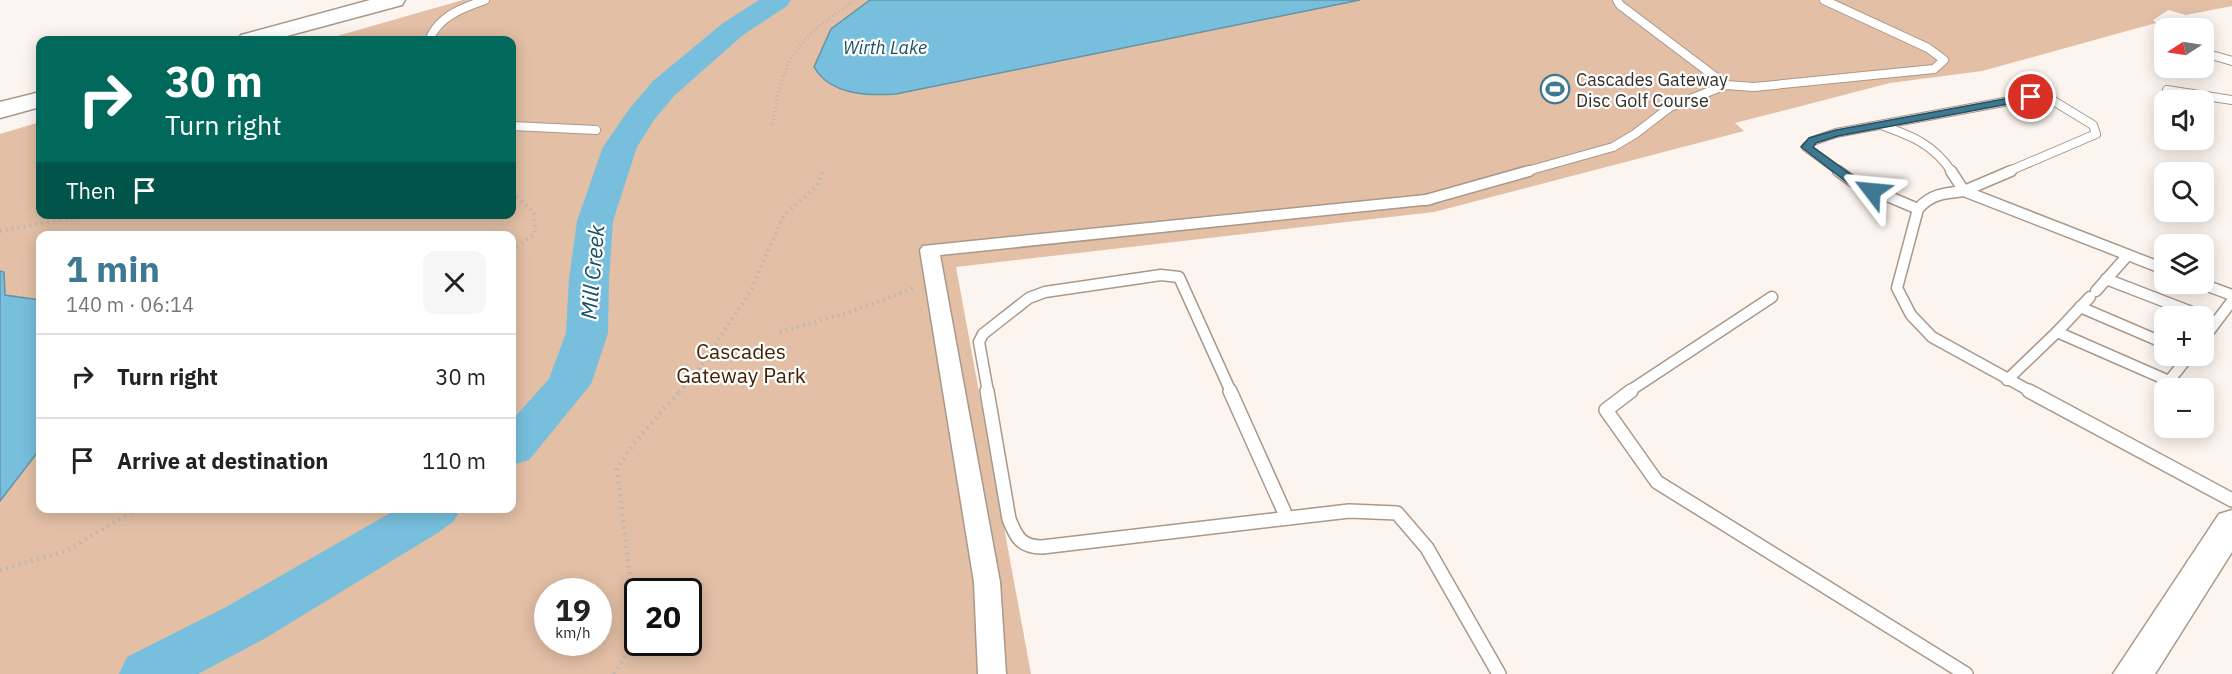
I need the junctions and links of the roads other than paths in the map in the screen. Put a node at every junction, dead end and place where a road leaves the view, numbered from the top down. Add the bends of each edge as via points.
1 (394, 0) edge
2 (485, 0) edge
3 (1617, 0) edge
4 (1824, 0) edge
5 (264, 36) edge
6 (430, 36) edge
7 (2214, 56) edge
8 (2232, 61) edge
9 (1726, 85) junction
10 (2214, 97) edge
11 (36, 100) edge
12 (2232, 100) edge
13 (0, 110) edge
14 (1881, 124) junction
15 (516, 126) edge
16 (596, 130) dead end
17 (1964, 191) junction
18 (1426, 200) joint
19 (1918, 209) junction
20 (2128, 255) junction
21 (2154, 265) edge
22 (2106, 279) junction
23 (2214, 288) edge
24 (2232, 295) edge
25 (1772, 297) dead end
26 (2232, 301) edge
27 (2175, 306) edge
28 (2080, 307) junction
29 (2216, 322) joint
30 (2214, 325) edge
31 (2057, 332) junction
32 (2154, 339) edge
33 (2181, 366) edge
34 (2007, 380) junction
35 (2232, 500) edge
36 (1287, 518) junction
37 (2232, 523) edge
38 (992, 674) edge
39 (1499, 674) edge
40 (1966, 674) edge
41 (2133, 674) edge

1 - 5 highway
2 - 6 lane via 453,12
3 - 9 lane
4 - 9 lane via 1928,48 1944,60 1934,69 1754,87
7 - 8 lane
9 - 18 lane via 1670,107 1613,147
10 - 12 lane
11 - 13 highway
14 - 17 lane via 1917,138 1942,157
14 - 17 lane via 2047,97 2093,125 2096,134
14 - 19 lane via 1836,133 1806,147 1852,181
15 - 16 lane
17 - 19 lane via 1941,193
17 - 20 lane
18 - 38 street via 930,250 987,582
19 - 34 lane via 1897,288 1911,315 1932,337
20 - 21 lane
20 - 22 lane
22 - 27 lane
22 - 28 lane
23 - 24 lane
25 - 40 lane via 1606,410 1657,482
26 - 29 lane
28 - 31 lane
28 - 32 lane
29 - 30 lane
31 - 33 lane via 2169,381
31 - 34 lane
34 - 35 lane
36 - 36 lane via 1027,548 1018,541 1009,519 979,342 983,334 1029,298 1045,292 1161,275 1179,278
36 - 39 lane via 1349,511 1397,513 1427,548
37 - 41 main road

